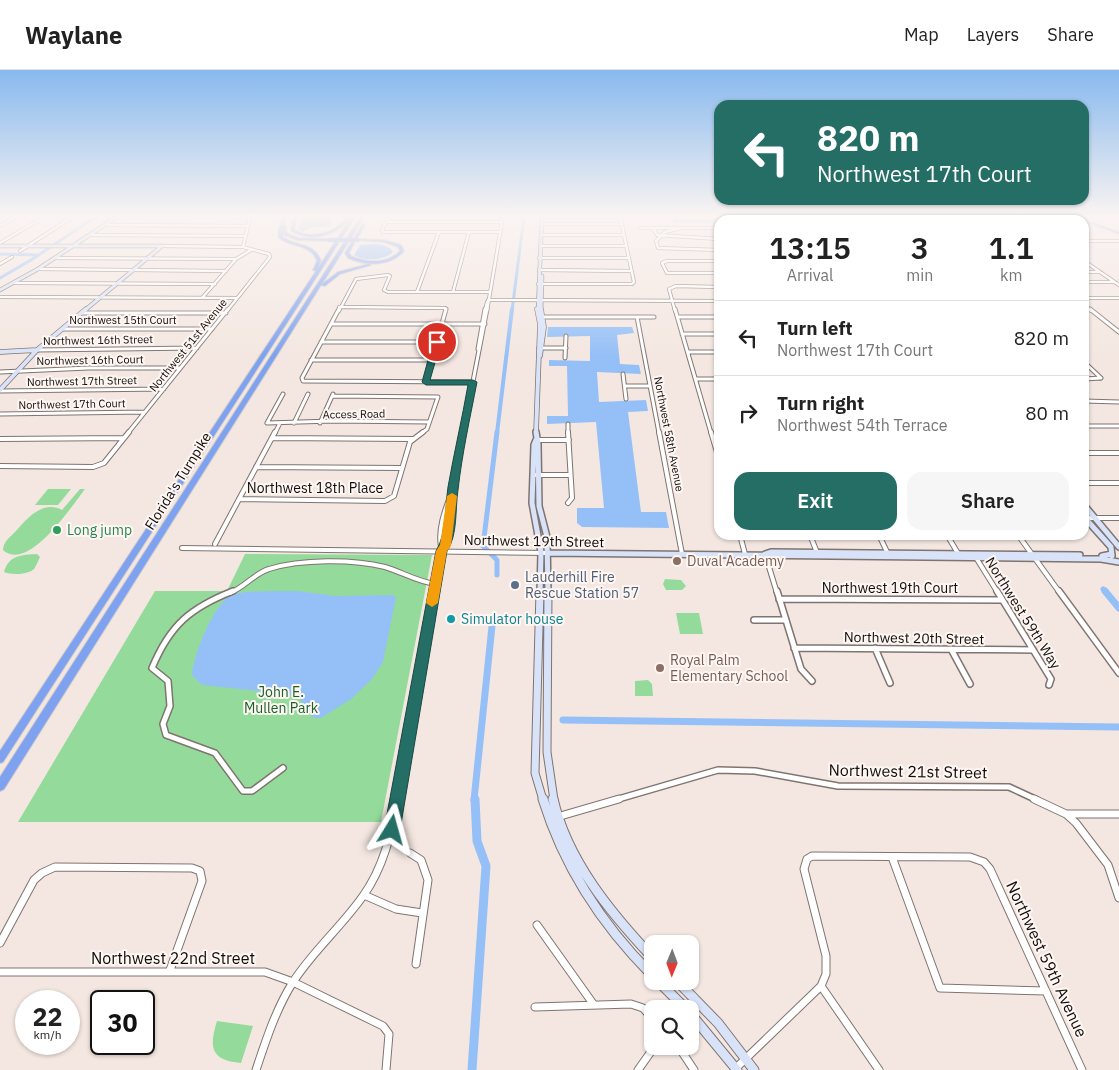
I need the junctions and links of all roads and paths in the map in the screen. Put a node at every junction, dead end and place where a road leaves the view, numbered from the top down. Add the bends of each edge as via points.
1 (48, 263) edge
2 (142, 263) edge
3 (233, 263) edge
4 (266, 263) edge
5 (318, 263) edge
6 (324, 263) edge
7 (334, 263) edge
8 (379, 263) edge
9 (428, 263) edge
10 (461, 263) edge
11 (494, 263) edge
12 (541, 263) edge
13 (630, 263) edge
14 (664, 263) edge
15 (1089, 264) edge
16 (38, 269) junction
17 (133, 270) junction
18 (540, 270) junction
19 (631, 270) junction
20 (226, 271) junction
21 (1089, 272) edge
22 (1100, 272) junction
23 (714, 273) edge
24 (1089, 282) edge
25 (1115, 282) junction
26 (15, 283) junction
27 (118, 283) junction
28 (215, 284) junction
29 (310, 284) junction
30 (540, 284) junction
31 (1119, 284) edge
32 (714, 286) edge
33 (0, 290) edge
34 (316, 291) junction
35 (417, 292) junction
36 (453, 292) junction
37 (489, 292) junction
38 (0, 297) edge
39 (100, 298) junction
40 (202, 298) junction
41 (238, 298) junction
42 (1089, 298) edge
43 (1119, 298) edge
44 (539, 300) junction
45 (672, 300) junction
46 (487, 301) junction
47 (714, 301) edge
48 (339, 307) junction
49 (1089, 309) edge
50 (82, 313) junction
51 (226, 313) junction
52 (540, 317) junction
53 (637, 317) junction
54 (654, 317) dead end
55 (678, 317) junction
56 (714, 317) edge
57 (331, 324) junction
58 (442, 324) junction
59 (483, 324) junction
60 (63, 329) junction
61 (212, 329) junction
62 (1119, 332) edge
63 (682, 334) junction
64 (714, 334) edge
65 (566, 336) dead end
66 (321, 342) junction
67 (437, 342) junction
68 (197, 348) junction
69 (540, 348) junction
70 (566, 348) junction
71 (37, 350) junction
72 (0, 352) edge
73 (688, 352) junction
74 (714, 352) edge
75 (565, 358) dead end
76 (311, 360) junction
77 (432, 360) junction
78 (1089, 367) edge
79 (180, 368) junction
80 (18, 370) junction
81 (0, 372) edge
82 (623, 374) dead end
83 (696, 379) junction
84 (714, 379) edge
85 (1089, 379) edge
86 (426, 382) junction
87 (473, 382) junction
88 (625, 386) junction
89 (650, 386) junction
90 (164, 389) junction
91 (0, 391) edge
92 (284, 394) dead end
93 (308, 394) dead end
94 (626, 399) dead end
95 (1089, 401) edge
96 (1119, 402) edge
97 (145, 412) junction
98 (0, 414) edge
99 (429, 422) junction
100 (280, 423) junction
101 (294, 423) junction
102 (320, 423) junction
103 (568, 424) dead end
104 (1089, 426) edge
105 (1119, 426) edge
106 (714, 437) edge
107 (0, 438) edge
108 (124, 438) junction
109 (272, 438) junction
110 (414, 439) junction
111 (536, 440) junction
112 (569, 440) junction
113 (1089, 453) edge
114 (1119, 454) edge
115 (0, 466) edge
116 (256, 467) junction
117 (402, 468) junction
118 (535, 475) junction
119 (570, 475) junction
120 (1089, 483) edge
121 (1119, 483) edge
122 (239, 499) junction
123 (568, 503) dead end
124 (1089, 512) edge
125 (1089, 518) edge
126 (1094, 518) junction
127 (1119, 518) edge
128 (1089, 523) edge
129 (741, 540) edge
130 (812, 540) edge
131 (882, 540) edge
132 (950, 540) edge
133 (1022, 540) edge
134 (215, 544) dead end
135 (182, 548) dead end
136 (442, 551) junction
137 (1116, 551) edge
138 (545, 553) junction
139 (682, 554) junction
140 (745, 554) junction
141 (765, 554) junction
142 (818, 555) junction
143 (889, 555) junction
144 (959, 555) junction
145 (974, 556) junction
146 (1034, 556) junction
147 (1119, 562) edge
148 (436, 584) junction
149 (779, 599) junction
150 (1001, 600) junction
151 (754, 620) dead end
152 (786, 620) junction
153 (794, 648) junction
154 (875, 648) junction
155 (951, 649) junction
156 (1033, 650) junction
157 (1119, 673) edge
158 (812, 681) dead end
159 (890, 683) dead end
160 (970, 684) dead end
161 (1049, 685) dead end
162 (0, 760) edge
163 (283, 768) dead end
164 (0, 786) edge
165 (1066, 814) junction
166 (1119, 814) edge
167 (558, 816) junction
168 (549, 819) junction
169 (410, 853) dead end
170 (892, 857) junction
171 (364, 895) junction
172 (1119, 898) edge
173 (422, 914) junction
174 (537, 926) dead end
175 (0, 943) edge
176 (644, 948) edge
177 (416, 964) dead end
178 (644, 968) edge
179 (170, 970) junction
180 (0, 972) edge
181 (294, 982) junction
182 (821, 986) junction
183 (667, 990) edge
184 (686, 990) edge
185 (1046, 991) junction
186 (677, 1000) edge
187 (594, 1005) junction
188 (535, 1007) dead end
189 (644, 1009) edge
190 (699, 1024) edge
191 (649, 1055) edge
192 (684, 1055) edge
193 (746, 1059) junction
194 (737, 1069) edge
195 (256, 1070) edge
196 (386, 1070) edge
197 (638, 1070) edge
198 (694, 1070) edge
199 (754, 1070) edge
200 (879, 1070) edge
201 (1082, 1070) edge

1 - 16 street
2 - 17 street
3 - 20 street
4 - 41 street, Northwest 51st Avenue
5 - 29 highway
6 - 29 highway, Florida's Turnpike
7 - 34 highway, Florida's Turnpike
8 - 34 highway via 339,273
9 - 35 street
10 - 36 street
11 - 37 street
12 - 18 street
13 - 19 street
14 - 23 street via 667,273
15 - 22 street
16 - 17 street
16 - 26 street
17 - 20 street
17 - 27 street
18 - 19 street
18 - 30 street
19 - 30 street via 632,284
20 - 28 street
21 - 22 street
22 - 25 street
24 - 25 street
25 - 31 street
26 - 27 street
26 - 33 street
27 - 28 street
27 - 39 street
28 - 40 street
29 - 162 highway, Florida's Turnpike
30 - 44 street
32 - 45 street via 671,287
34 - 164 highway, Florida's Turnpike
35 - 36 street
35 - 48 street via 385,291 388,275 358,278
36 - 37 street
37 - 46 street
38 - 39 street
39 - 40 street
39 - 50 street
40 - 41 street
41 - 51 street, Northwest 51st Avenue
42 - 43 street
44 - 45 street
44 - 46 street
44 - 52 street
45 - 47 street
45 - 55 street
46 - 59 street
48 - 57 street
48 - 58 street via 445,308
49 - 62 street
50 - 51 street
50 - 60 street
51 - 61 street, Northwest 51st Avenue
52 - 53 street
52 - 69 street
53 - 54 street
53 - 89 street, Northwest 58th Avenue
55 - 56 street
55 - 63 street
57 - 58 street
57 - 66 street
58 - 59 street
58 - 67 street
59 - 87 street via 477,343
60 - 61 street, Northwest 15th Court
60 - 71 street
61 - 68 street, Northwest 51st Avenue
63 - 64 street
63 - 73 street
65 - 70 street
66 - 67 street
66 - 76 street
67 - 77 street
68 - 71 street, Northwest 16th Street
68 - 79 street, Northwest 51st Avenue
69 - 70 street
69 - 111 street
70 - 75 street
71 - 72 street, Northwest 16th Street
71 - 80 street
73 - 74 street
73 - 83 street
76 - 77 street
76 - 86 street via 303,381
77 - 86 street
78 - 85 street via 1100,378
79 - 80 street, Northwest 16th Court
79 - 90 street, Northwest 51st Avenue
80 - 81 street, Northwest 16th Court
80 - 91 street
82 - 88 street
83 - 84 street
83 - 106 street
86 - 87 street
87 - 136 street
88 - 89 street
88 - 94 street
89 - 139 street, Northwest 58th Avenue
90 - 91 street, Northwest 17th Street
90 - 97 street, Northwest 51st Avenue
92 - 100 street via 268,423
93 - 101 street
95 - 96 street
97 - 98 street, Northwest 17th Court
97 - 108 street, Northwest 51st Avenue
99 - 102 street, Access Road
99 - 102 street via 438,397 332,395
99 - 110 street via 427,429
100 - 101 street, Access Road
100 - 109 street
101 - 102 street, Access Road
103 - 112 street
104 - 105 street
107 - 108 street
108 - 115 street, Northwest 51st Avenue via 99,466
109 - 110 street
109 - 116 street
110 - 117 street via 410,442
111 - 112 street
111 - 118 street
112 - 119 street
113 - 114 street
116 - 117 street
116 - 122 street
117 - 122 street, Northwest 18th Place via 394,496 384,501
118 - 119 street
118 - 138 street via 547,537
119 - 123 street via 572,498
120 - 121 street
122 - 134 street
124 - 126 street
125 - 126 street
126 - 127 street
126 - 137 street
128 - 137 street
129 - 140 street
130 - 142 street
131 - 143 street
132 - 144 street
133 - 146 street
135 - 136 street, Northwest 19th Street
136 - 138 street, Northwest 19th Street
136 - 148 street
137 - 146 street, Northwest 19th Street via 1102,556
137 - 147 street
138 - 139 street, Northwest 19th Street
138 - 167 street via 546,758
138 - 168 street via 535,773
139 - 140 street, Northwest 19th Street
140 - 141 street, Northwest 19th Street
141 - 142 street, Northwest 19th Street via 772,557
141 - 149 street
142 - 143 street, Northwest 19th Street
143 - 144 street, Northwest 19th Street
144 - 145 street, Northwest 19th Street
145 - 146 street, Northwest 19th Street
145 - 150 street, Northwest 59th Way
146 - 147 street, Northwest 19th Street
146 - 157 street
148 - 163 street via 372,564 283,565 262,571 235,591 203,603 174,625 152,668 168,682 170,706 164,724 166,735 215,753 243,791 252,790
148 - 171 street via 392,830 380,867
149 - 150 street, Northwest 19th Court
149 - 152 street
150 - 156 street, Northwest 59th Way
151 - 152 street
152 - 153 street
153 - 154 street, Northwest 20th Street
153 - 158 street via 801,669
154 - 155 street, Northwest 20th Street
154 - 159 street
155 - 156 street, Northwest 20th Street
155 - 160 street
156 - 161 street, Northwest 59th Way via 1051,679
165 - 166 street, Northwest 21st Street
165 - 167 street, Northwest 21st Street via 1009,787 838,786 755,771 718,770
165 - 172 street via 1108,865
167 - 168 street, Northwest 21st Street
167 - 176 street via 592,882
168 - 178 street via 566,860 595,909
169 - 173 street via 421,860 428,880
170 - 182 street via 812,856 807,860 804,869 826,956 826,974
170 - 185 street, Northwest 59th Avenue via 970,857 984,862
170 - 185 street via 940,988
171 - 173 street via 396,909
171 - 181 street
173 - 177 street
174 - 187 street
175 - 179 street via 34,880 55,867 192,868 200,871 202,881
179 - 180 street, Northwest 22nd Street
179 - 181 street, Northwest 22nd Street via 265,972
181 - 195 street via 271,1025
181 - 196 street, Northwest 22nd Street via 384,1026 389,1034
182 - 193 street
182 - 200 street
183 - 186 street
184 - 193 street via 718,1023
185 - 201 street, Northwest 59th Avenue
187 - 188 street
187 - 189 street via 632,1004
190 - 194 street
191 - 197 street
192 - 198 street
193 - 194 street
193 - 199 street

